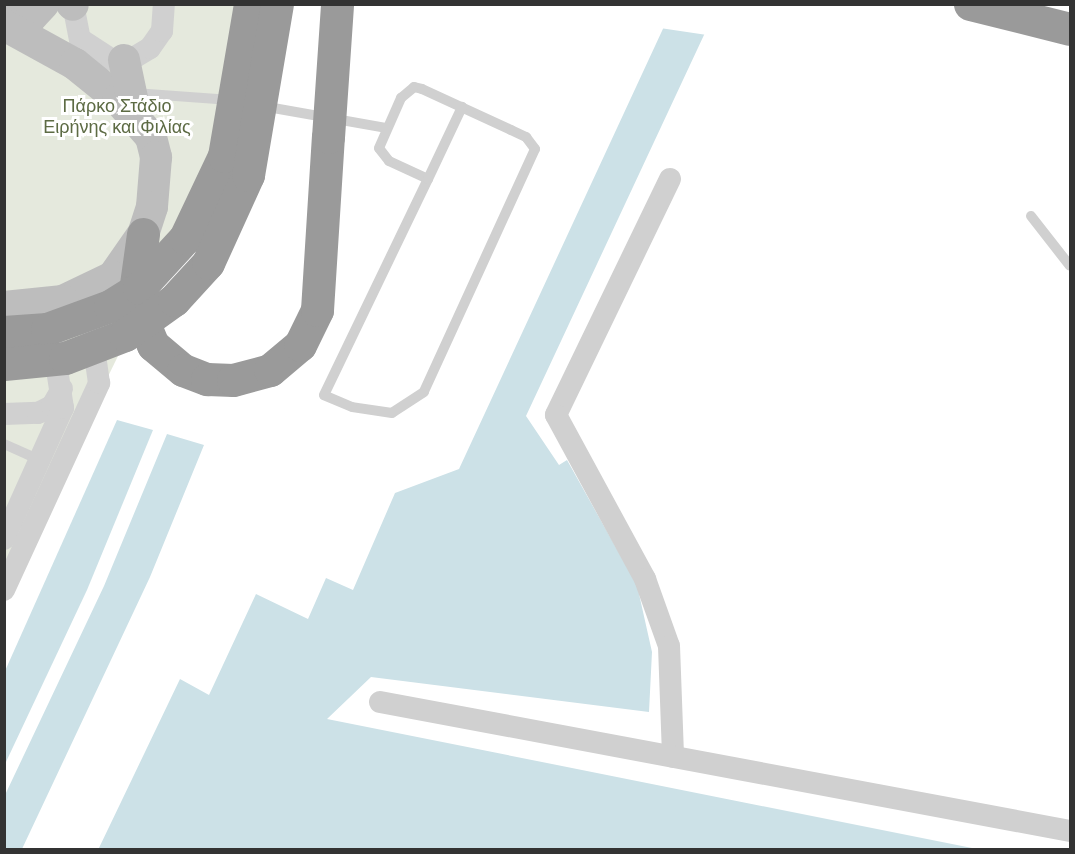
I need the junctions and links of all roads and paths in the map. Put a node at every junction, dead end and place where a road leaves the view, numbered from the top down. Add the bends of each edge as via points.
1 (43, 4) edge
2 (164, 4) edge
3 (250, 4) edge
4 (277, 4) edge
5 (337, 4) edge
6 (970, 4) edge
7 (73, 5) edge
8 (4, 23) edge
9 (1071, 29) edge
10 (124, 60) junction
11 (132, 106) junction
12 (462, 107) junction
13 (387, 128) junction
14 (428, 178) junction
15 (669, 179) dead end
16 (1031, 216) dead end
17 (143, 234) junction
18 (1071, 266) edge
19 (81, 296) junction
20 (45, 305) junction
21 (4, 307) edge
22 (4, 332) edge
23 (4, 364) edge
24 (62, 389) junction
25 (4, 414) edge
26 (4, 444) edge
27 (42, 461) junction
28 (4, 539) edge
29 (4, 590) edge
30 (380, 702) dead end
31 (673, 757) junction
32 (1071, 831) edge

1 - 8 street via 31,17
2 - 10 street via 158,39 144,53
3 - 22 highway, bridge via 224,156 185,238 156,272 110,306 47,329
4 - 23 highway, bridge via 248,175 208,263 174,300 125,335 65,358
5 - 17 highway, bridge via 316,310 300,345 258,375 220,380 183,370 146,335 133,285
6 - 9 highway
7 - 10 street via 74,27 85,46 101,57
8 - 11 street via 75,64
10 - 11 street
11 - 13 lane via 198,95
11 - 17 street via 152,137 156,157 152,207
12 - 13 lane via 414,87 401,98
12 - 14 lane
12 - 14 lane via 526,137 534,157 424,392 398,411 366,411 324,394
13 - 14 lane via 379,148 382,155
15 - 31 street via 556,415 645,579 669,646
16 - 18 lane
17 - 19 street via 112,277
19 - 20 street
19 - 29 street via 100,376
20 - 21 street
20 - 24 street
24 - 25 street via 52,406 38,413
24 - 27 street via 59,424
26 - 27 lane
27 - 28 street
30 - 31 street
31 - 32 street

